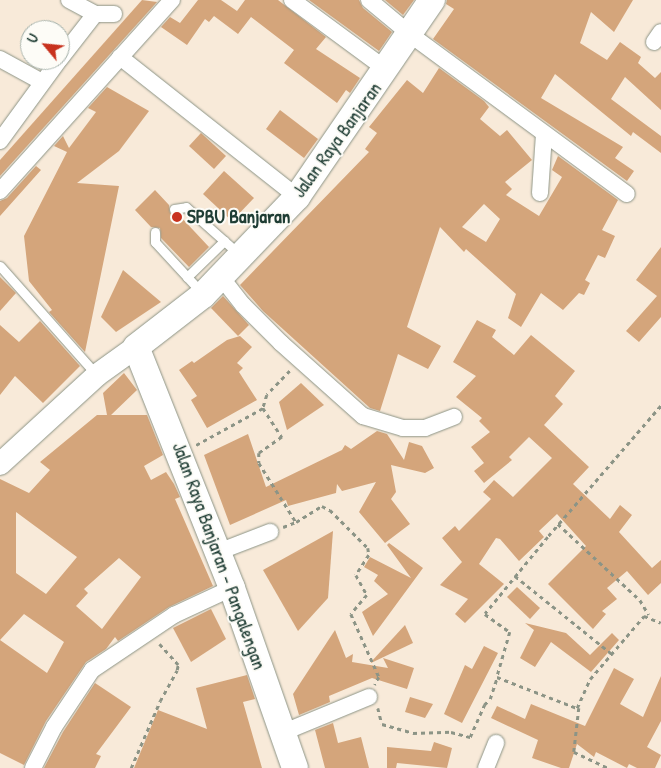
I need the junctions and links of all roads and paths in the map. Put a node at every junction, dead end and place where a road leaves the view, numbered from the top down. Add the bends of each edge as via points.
1 (69, 0) edge
2 (172, 0) edge
3 (292, 0) edge
4 (369, 0) edge
5 (432, 0) edge
6 (95, 14) junction
7 (114, 14) dead end
8 (411, 35) junction
9 (70, 46) edge
10 (120, 57) junction
11 (0, 59) edge
12 (51, 70) edge
13 (387, 70) junction
14 (42, 82) junction
15 (544, 135) junction
16 (0, 141) edge
17 (0, 191) edge
18 (540, 193) dead end
19 (627, 194) dead end
20 (297, 197) junction
21 (174, 209) dead end
22 (155, 232) dead end
23 (233, 249) junction
24 (0, 266) edge
25 (221, 277) junction
26 (195, 286) junction
27 (136, 347) junction
28 (300, 361) junction
29 (97, 376) junction
30 (661, 406) edge
31 (263, 408) junction
32 (454, 417) dead end
33 (180, 453) junction
34 (0, 464) edge
35 (558, 524) junction
36 (270, 532) dead end
37 (218, 552) junction
38 (515, 576) junction
39 (232, 588) junction
40 (648, 615) junction
41 (661, 623) edge
42 (148, 632) junction
43 (612, 654) junction
44 (497, 677) junction
45 (369, 697) junction
46 (580, 708) junction
47 (284, 732) junction
48 (496, 743) dead end
49 (33, 768) edge
50 (131, 768) edge
51 (295, 768) edge
52 (486, 768) edge
53 (609, 768) edge

1 - 6 street
2 - 10 street
3 - 13 street
4 - 8 street
5 - 8 main road, Jalan Raya Banjaran
6 - 7 street
6 - 9 street
8 - 13 main road, Jalan Raya Banjaran
8 - 15 street
10 - 17 street
10 - 20 street
11 - 14 street
12 - 14 street
13 - 20 main road, Jalan Raya Banjaran
14 - 16 street
15 - 18 street
15 - 19 street
20 - 23 main road, Jalan Raya Banjaran
21 - 23 lane via 186,207
22 - 26 lane via 155,242
23 - 25 main road, Jalan Raya Banjaran
23 - 26 lane
24 - 29 lane
25 - 26 main road, Jalan Raya Banjaran
25 - 28 street via 243,305
26 - 27 main road, Jalan Raya Banjaran
27 - 29 main road
27 - 33 main road, Jalan Raya Banjaran - Pangalengan
28 - 31 path via 267,395
28 - 32 street via 363,416 379,423 425,428
29 - 34 main road
30 - 35 path
31 - 33 path
31 - 45 path via 282,437 259,453 259,463 289,514 296,522 322,506 368,548 369,555 356,575 366,595 351,614 379,677
33 - 37 main road, Jalan Raya Banjaran - Pangalengan
35 - 38 path
35 - 40 path via 640,600
36 - 37 street
37 - 39 main road, Jalan Raya Banjaran - Pangalengan
38 - 43 path
38 - 44 path via 486,611 490,620 507,627 510,632
39 - 42 street via 174,615
39 - 47 main road, Jalan Raya Banjaran - Pangalengan
40 - 41 path
40 - 43 path
42 - 49 street via 92,670 54,727
42 - 50 path via 178,665
43 - 46 path via 590,679
44 - 45 path via 490,699 484,705 470,737 450,732 413,733 382,724 380,712
44 - 46 path
45 - 47 street
46 - 53 path via 574,752
47 - 51 main road, Jalan Raya Banjaran - Pangalengan
48 - 52 street

